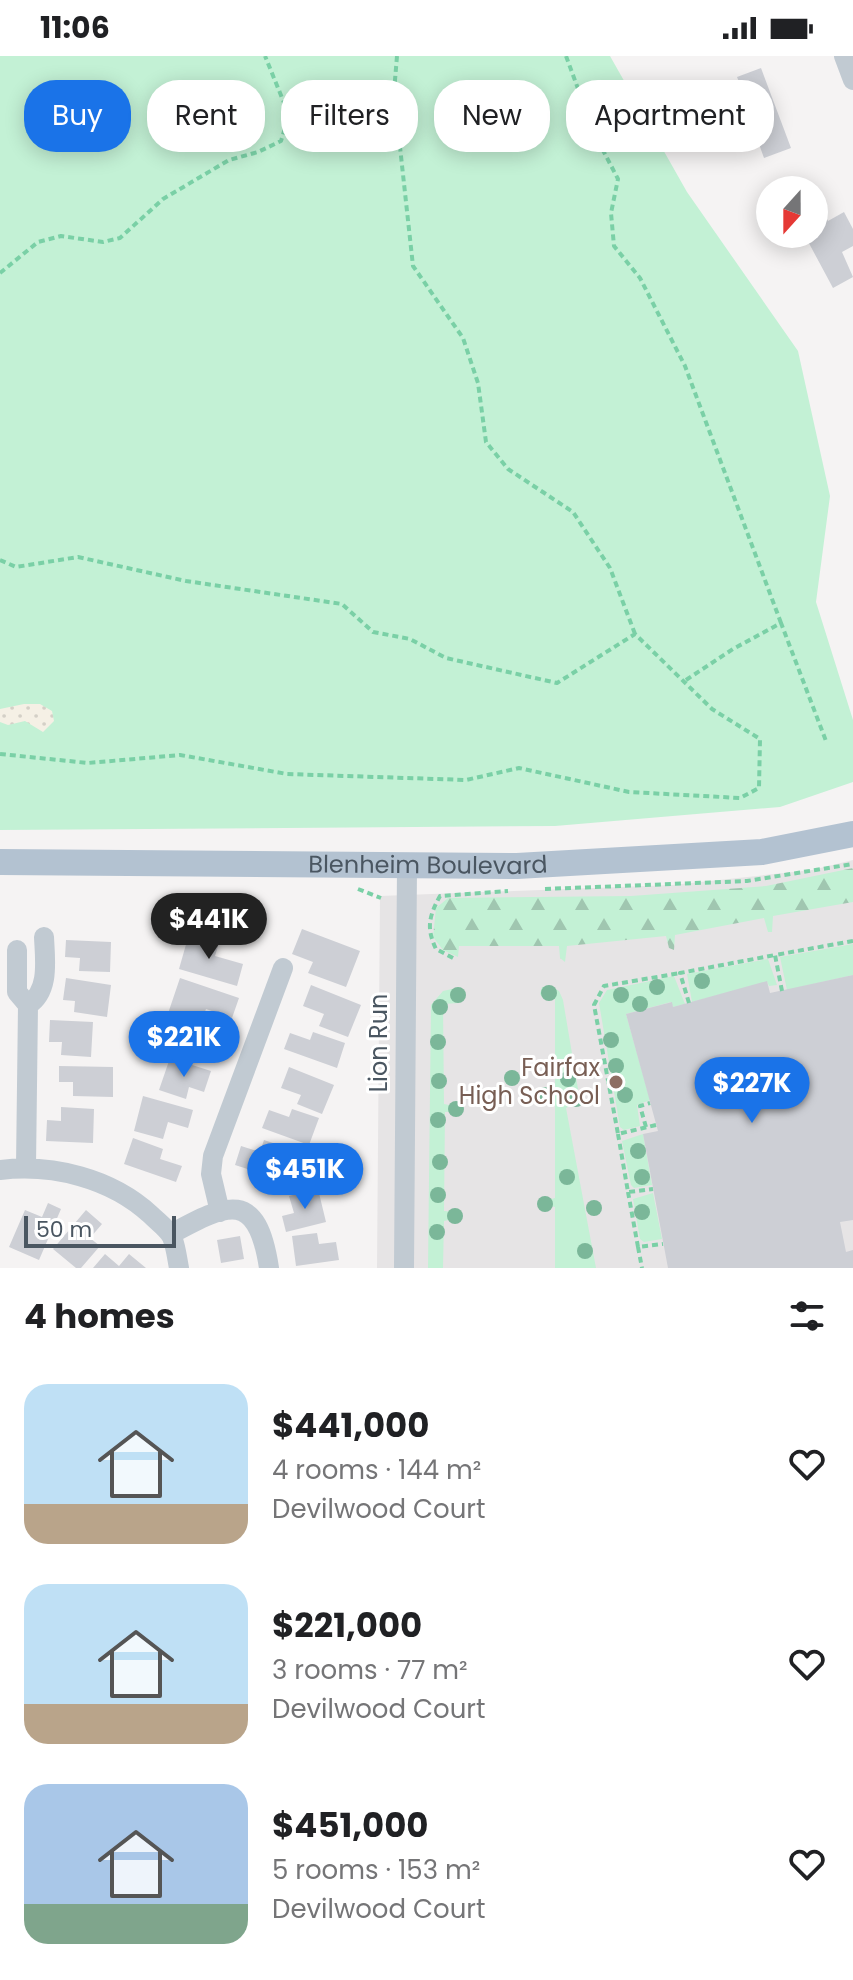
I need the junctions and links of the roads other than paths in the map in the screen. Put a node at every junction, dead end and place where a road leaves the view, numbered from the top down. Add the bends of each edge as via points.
1 (844, 56) edge
2 (853, 80) edge
3 (853, 834) edge
4 (0, 862) edge
5 (407, 867) junction
6 (44, 937) dead end
7 (17, 950) dead end
8 (283, 968) dead end
9 (28, 1005) junction
10 (26, 1167) junction
11 (0, 1170) edge
12 (220, 1212) junction
13 (171, 1234) junction
14 (179, 1268) edge
15 (269, 1268) edge
16 (404, 1268) edge

1 - 2 street
3 - 5 main road, Blenheim Boulevard via 762,852 657,860
4 - 5 main road, Blenheim Boulevard
5 - 16 street, Lion Run
6 - 9 street via 44,980 38,999
7 - 9 street via 17,992
8 - 12 street via 213,1156 211,1174
9 - 10 street
10 - 11 street
10 - 13 street via 110,1187 140,1205
12 - 13 street
12 - 15 street via 234,1208 251,1215
13 - 14 street

